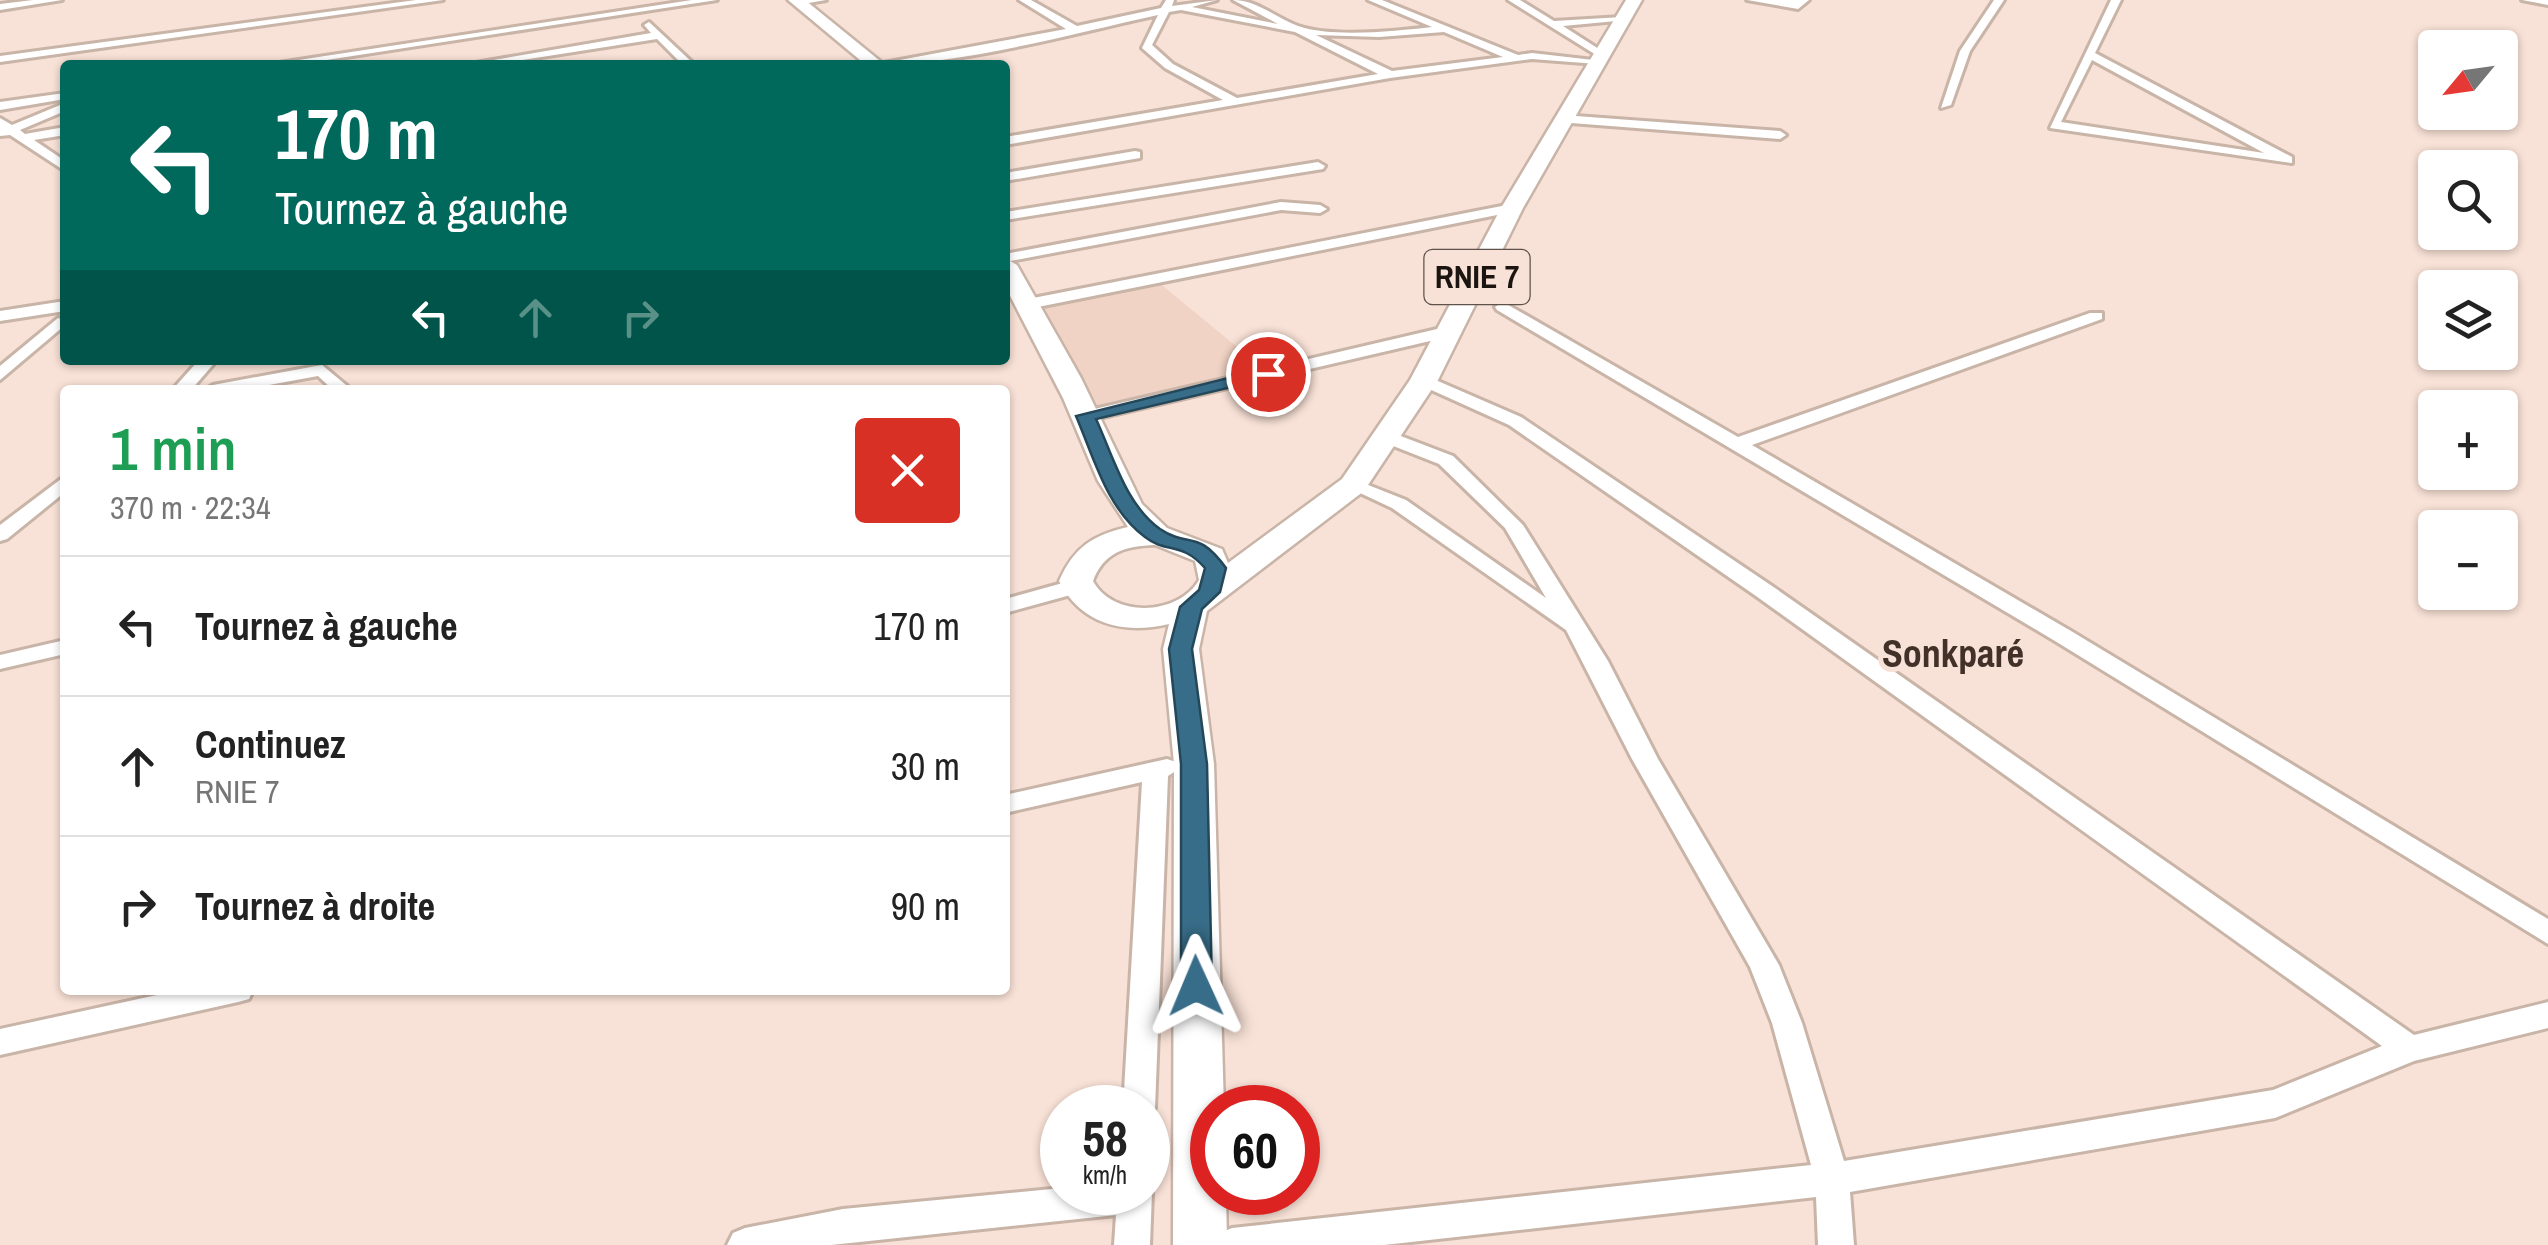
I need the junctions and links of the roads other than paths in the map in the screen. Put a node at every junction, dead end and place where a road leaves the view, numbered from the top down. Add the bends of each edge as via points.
1 (57, 0) edge
2 (438, 0) edge
3 (624, 0) edge
4 (712, 0) edge
5 (821, 0) edge
6 (1024, 0) edge
7 (1212, 0) edge
8 (1238, 0) edge
9 (1373, 0) edge
10 (1513, 0) edge
11 (1752, 0) edge
12 (1804, 0) edge
13 (2000, 0) edge
14 (2116, 0) edge
15 (2527, 0) edge
16 (794, 1) edge
17 (2548, 2) edge
18 (0, 6) edge
19 (1169, 6) edge
20 (1628, 10) edge
21 (635, 11) junction
22 (1553, 24) junction
23 (1444, 29) junction
24 (1076, 30) junction
25 (1309, 33) junction
26 (660, 35) junction
27 (375, 50) junction
28 (2089, 54) junction
29 (1518, 58) junction
30 (1599, 58) junction
31 (306, 60) edge
32 (384, 60) edge
33 (502, 60) edge
34 (682, 60) edge
35 (859, 60) edge
36 (871, 60) edge
37 (905, 60) edge
38 (0, 61) edge
39 (1390, 75) junction
40 (60, 97) edge
41 (1234, 101) junction
42 (1945, 105) dead end
43 (0, 106) edge
44 (60, 109) edge
45 (1562, 120) junction
46 (0, 122) edge
47 (14, 129) junction
48 (60, 132) edge
49 (0, 135) edge
50 (1780, 135) dead end
51 (28, 137) junction
52 (1010, 140) edge
53 (1135, 155) dead end
54 (60, 163) edge
55 (1318, 166) dead end
56 (1010, 176) edge
57 (1512, 208) junction
58 (1320, 209) dead end
59 (1010, 215) edge
60 (1010, 261) edge
61 (1017, 296) edge
62 (60, 307) edge
63 (1503, 307) dead end
64 (0, 316) edge
65 (2096, 316) dead end
66 (58, 324) dead end
67 (1450, 331) junction
68 (203, 365) edge
69 (0, 375) edge
70 (1424, 380) junction
71 (185, 385) edge
72 (246, 385) edge
73 (338, 385) edge
74 (1086, 416) junction
75 (1385, 436) junction
76 (1740, 443) junction
77 (1353, 485) junction
78 (60, 486) edge
79 (1294, 532) junction
80 (0, 535) edge
81 (1156, 536) junction
82 (1104, 546) junction
83 (1198, 547) junction
84 (1077, 586) junction
85 (1200, 600) junction
86 (1010, 605) edge
87 (1131, 618) junction
88 (1571, 626) junction
89 (60, 647) edge
90 (0, 662) edge
91 (1188, 695) junction
92 (1175, 767) junction
93 (1010, 803) edge
94 (2548, 934) edge
95 (215, 995) edge
96 (2548, 1015) edge
97 (0, 1042) edge
98 (2410, 1049) junction
99 (1141, 1085) edge
100 (1832, 1179) junction
101 (1040, 1205) edge
102 (1133, 1215) edge
103 (744, 1245) edge
104 (1132, 1245) edge
105 (1200, 1245) edge
106 (1232, 1245) edge
107 (1836, 1245) edge

1 - 18 street
2 - 38 street
3 - 21 street
4 - 21 street
5 - 16 street
6 - 24 street
7 - 19 street
8 - 25 street
9 - 23 street
10 - 22 street
11 - 12 street via 1798,6
13 - 42 street via 1965,51
14 - 28 street
15 - 17 street
16 - 35 main road
16 - 36 main road
19 - 24 street
19 - 25 street
19 - 41 street via 1146,41 1149,51
20 - 22 street
20 - 30 main road, RNIE 7
21 - 26 street
21 - 27 street
22 - 30 street
23 - 25 street
23 - 29 street
24 - 37 street
25 - 39 street
26 - 33 street
26 - 34 street
27 - 31 street
27 - 32 street
28 - 28 street via 2282,157 2287,160 2054,125
29 - 30 street
29 - 39 street
30 - 45 main road, RNIE 7
39 - 41 street
40 - 43 street
41 - 52 street
44 - 47 street
45 - 50 street
45 - 57 main road, RNIE 7
46 - 47 street
47 - 49 street
47 - 51 street
48 - 51 street
51 - 54 street
53 - 56 street
55 - 59 street
57 - 61 street
57 - 67 main road, RNIE 7
58 - 60 street via 1280,206
61 - 74 main road
61 - 82 main road via 1069,437 1114,524
62 - 64 street
63 - 76 street
65 - 76 street
66 - 69 street
67 - 70 main road, RNIE 7
67 - 74 street
68 - 71 street
70 - 75 main road, RNIE 7
70 - 98 street via 1515,421
72 - 73 street via 322,370
74 - 81 main road via 1128,510
75 - 77 main road, RNIE 7
75 - 88 street via 1464,473 1528,547
76 - 94 street
77 - 79 main road, RNIE 7
77 - 88 street via 1399,504
78 - 80 street
79 - 83 main road
79 - 85 main road
81 - 82 main road
81 - 83 main road
82 - 84 main road via 1079,568
83 - 85 main road via 1216,568
84 - 86 street
84 - 87 main road via 1092,605
85 - 87 main road via 1173,614
85 - 91 main road via 1181,649
87 - 91 main road via 1168,658
88 - 100 street via 1764,965
89 - 90 street
91 - 92 main road
92 - 93 street
92 - 99 street
92 - 105 main road
95 - 97 street
96 - 98 street
98 - 100 street via 2274,1104
100 - 106 street
100 - 107 street
101 - 103 street via 843,1226
102 - 104 street

